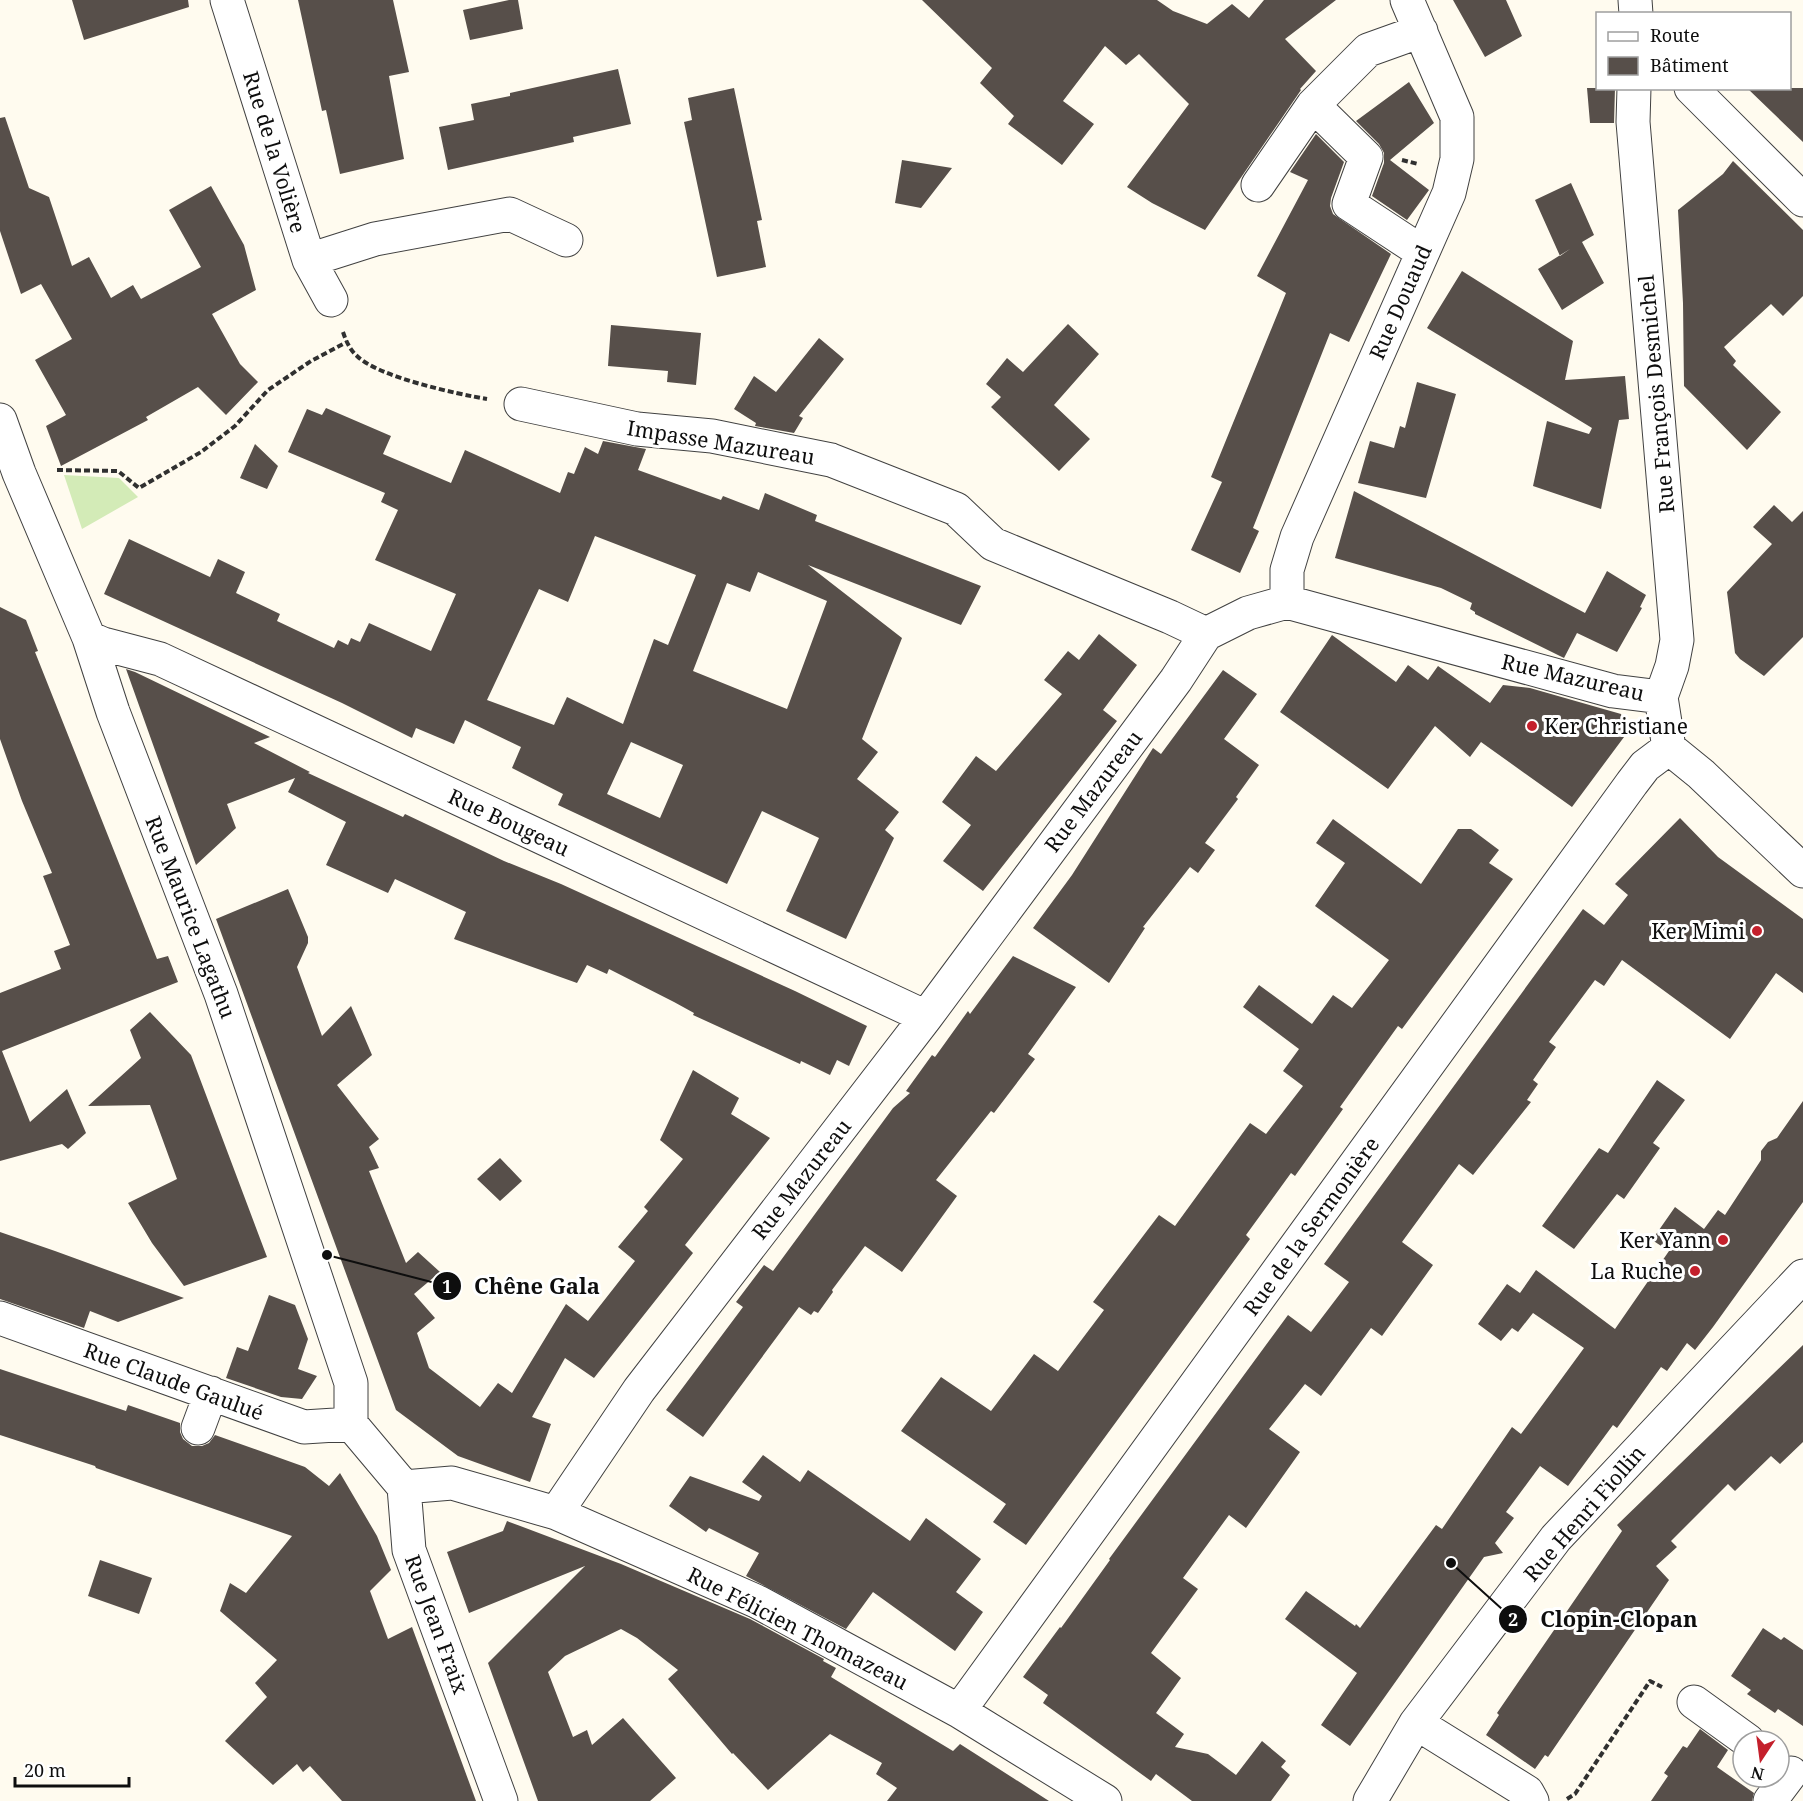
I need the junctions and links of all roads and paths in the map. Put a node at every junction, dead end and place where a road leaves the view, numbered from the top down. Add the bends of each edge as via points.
1 (227, 0) edge
2 (1407, 0) edge
3 (1421, 31) junction
4 (1634, 90) edge
5 (1693, 90) edge
6 (1313, 105) junction
7 (1366, 157) junction
8 (1454, 175) junction
9 (1258, 185) dead end
10 (1803, 200) edge
11 (566, 240) dead end
12 (1422, 252) junction
13 (309, 260) junction
14 (332, 300) dead end
15 (520, 405) joint
16 (0, 420) edge
17 (19, 473) junction
18 (1287, 602) junction
19 (1206, 634) junction
20 (89, 638) junction
21 (1661, 697) junction
22 (1669, 748) junction
23 (1803, 871) edge
24 (926, 1017) junction
25 (1803, 1276) edge
26 (0, 1318) edge
27 (211, 1393) junction
28 (351, 1424) junction
29 (198, 1428) dead end
30 (404, 1487) junction
31 (556, 1513) junction
32 (1694, 1702) joint
33 (959, 1711) junction
34 (1416, 1723) junction
35 (1731, 1729) edge
36 (501, 1801) edge
37 (1105, 1801) edge
38 (1370, 1801) edge
39 (1532, 1801) edge
40 (1564, 1801) edge

1 - 13 street, Rue de la Volière
2 - 3 street, Rue Douaud
3 - 6 street via 1368,51
3 - 8 street, Rue Douaud via 1457,117 1459,144
4 - 21 street, Rue François Desmichel via 1634,134 1677,640
5 - 10 street
6 - 7 street
6 - 9 street
7 - 8 path via 1385,155
7 - 12 street via 1349,204
8 - 12 street, Rue Douaud
11 - 13 street via 510,214 375,239
12 - 18 street, Rue Douaud via 1297,537 1287,570
13 - 14 street, Rue de la Volière
15 - 17 path via 441,389 373,368 347,342 268,390 235,426 201,452 139,488 118,471
15 - 19 street, Impasse Mazureau via 637,429 712,436 831,460 956,509 993,543
16 - 17 street, Rue Maurice Lagathu
17 - 20 street, Rue Maurice Lagathu
18 - 19 street via 1248,613
18 - 21 street, Rue Mazureau via 1613,690
19 - 24 street, Rue Mazureau
20 - 24 street, Rue Bougeau via 160,659
20 - 28 street, Rue Maurice Lagathu via 113,712 222,994 351,1383
21 - 22 street, Rue Mazureau
22 - 23 street
22 - 33 street, Rue de la Sermonière via 1645,766 1632,783
24 - 31 street, Rue Mazureau via 639,1390
25 - 34 street, Rue Henri Fiollin via 1556,1539
26 - 27 street, Rue Claude Gaulué
27 - 28 street, Rue Claude Gaulué via 304,1427
27 - 29 street
28 - 30 street
30 - 31 street, Rue Félicien Thomazeau via 452,1483
30 - 36 street, Rue Jean Fraix via 409,1550
31 - 33 street, Rue Félicien Thomazeau via 758,1602
32 - 35 street
32 - 40 path via 1650,1682 1575,1794
33 - 37 street, Rue Félicien Thomazeau
34 - 38 street, Rue Henri Fiollin
34 - 39 street via 1527,1792

